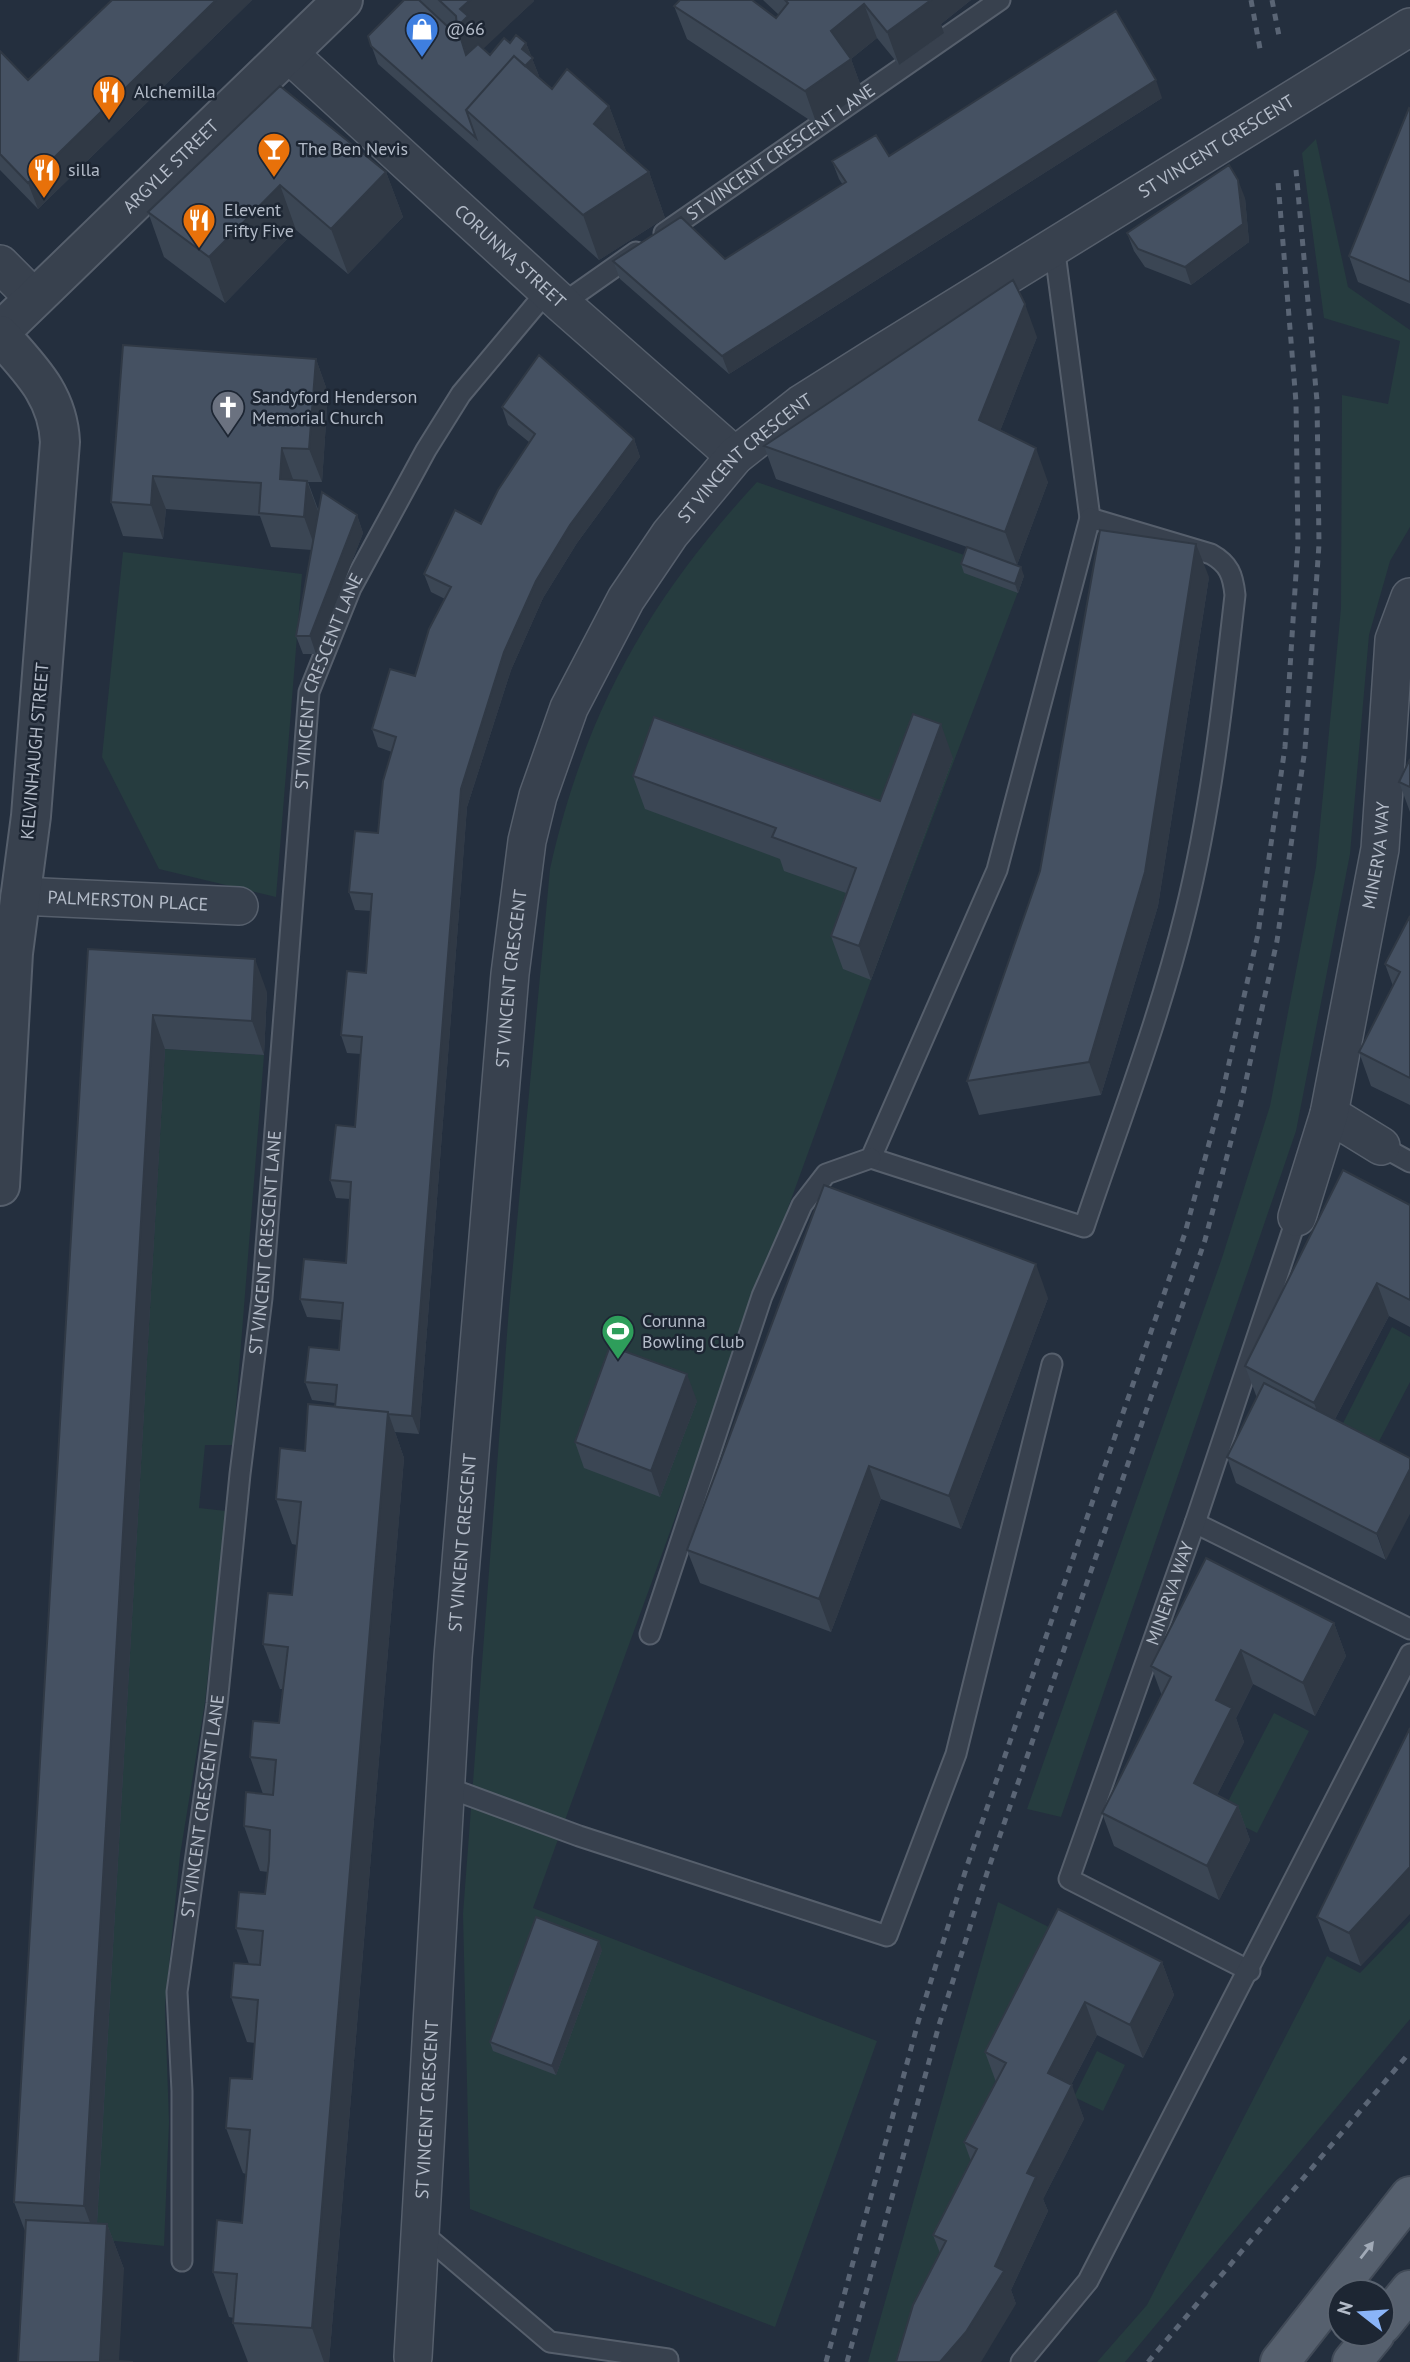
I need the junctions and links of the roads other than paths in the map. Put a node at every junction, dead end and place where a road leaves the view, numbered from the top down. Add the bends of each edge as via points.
1 (343, 0) edge
2 (1000, 0) edge
3 (1410, 27) edge
4 (288, 53) junction
5 (1054, 244) junction
6 (0, 264) edge
7 (555, 297) junction
8 (34, 298) junction
9 (0, 334) edge
10 (735, 456) junction
11 (1090, 517) junction
12 (1410, 597) edge
13 (20, 896) junction
14 (239, 905) dead end
15 (1329, 1114) junction
16 (2, 1116) edge
17 (1396, 1154) edge
18 (871, 1158) junction
19 (0, 1186) edge
20 (1297, 1217) joint
21 (1052, 1364) dead end
22 (1195, 1523) junction
23 (1410, 1629) edge
24 (650, 1634) dead end
25 (1410, 1654) edge
26 (446, 1787) junction
27 (1250, 1971) junction
28 (1410, 2196) edge
29 (421, 2232) junction
30 (182, 2261) dead end
31 (1410, 2290) edge
32 (1396, 2308) edge
33 (1364, 2348) edge
34 (414, 2357) dead end
35 (668, 2362) edge
36 (1021, 2362) edge
37 (1280, 2362) edge
38 (1352, 2362) edge

1 - 4 street, ARGYLE STREET
2 - 7 lane, ST VINCENT CRESCENT LANE
3 - 5 street, ST VINCENT CRESCENT
4 - 7 street, CORUNNA STREET
4 - 8 street, ARGYLE STREET
5 - 10 street, ST VINCENT CRESCENT via 801,404
5 - 11 lane
6 - 8 street
7 - 10 street, CORUNNA STREET
7 - 30 lane, ST VINCENT CRESCENT LANE via 461,394 426,450 351,589 309,692 262,1298 217,1704 177,1992
8 - 9 street, ARGYLE STREET
9 - 13 street, KELVINHAUGH STREET via 49,393 58,417 60,442 31,816
10 - 26 street, ST VINCENT CRESCENT via 670,534 593,659 556,740 527,841 511,961 481,1301
11 - 18 lane via 997,870
11 - 18 lane via 1211,554 1233,575 1235,595 1208,803 1185,915 1084,1227
12 - 15 street, MINERVA WAY via 1394,640 1380,849
13 - 14 street, PALMERSTON PLACE
13 - 16 street, KELVINHAUGH STREET
15 - 17 street
15 - 20 street, MINERVA WAY
16 - 19 street, KELVINHAUGH STREET
18 - 24 lane via 826,1174 802,1205 762,1296
20 - 22 lane, MINERVA WAY
21 - 26 lane via 956,1754 887,1936 579,1836
22 - 23 lane
22 - 27 lane, MINERVA WAY via 1069,1879
25 - 27 lane
26 - 29 street, ST VINCENT CRESCENT
27 - 36 lane via 1088,2281
37 -> 28 main road
29 - 34 street, ST VINCENT CRESCENT
29 - 35 lane via 550,2342
31 - 32 main road
33 - 38 main road

